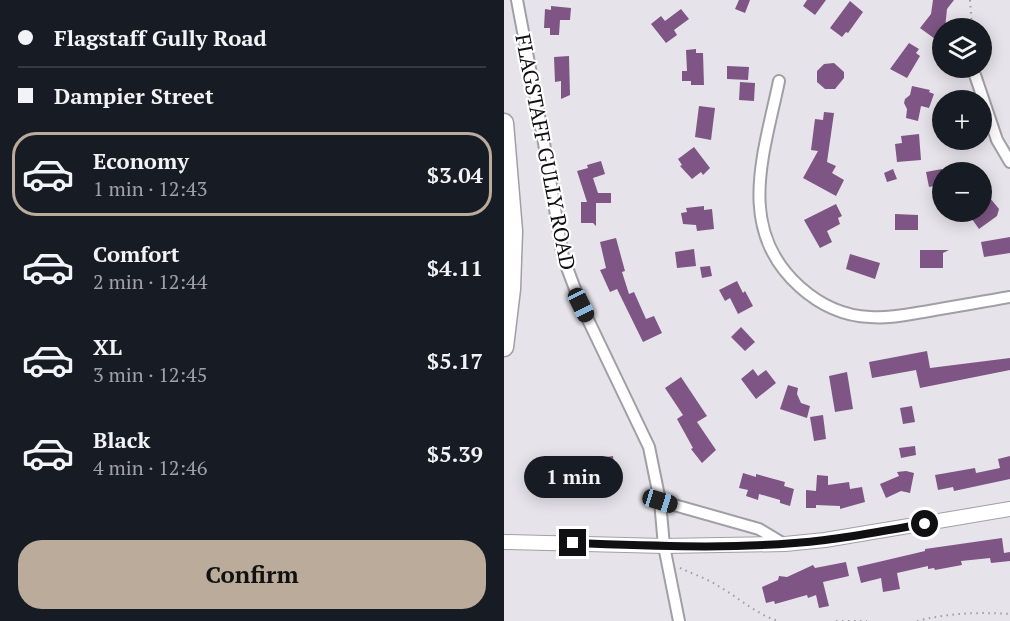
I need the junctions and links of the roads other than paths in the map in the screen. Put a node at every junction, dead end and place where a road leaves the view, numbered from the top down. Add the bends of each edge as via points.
1 (517, 0) edge
2 (976, 78) edge
3 (779, 81) dead end
4 (504, 123) edge
5 (1010, 162) edge
6 (1010, 297) edge
7 (504, 347) edge
8 (660, 501) junction
9 (1010, 509) edge
10 (504, 542) edge
11 (785, 544) junction
12 (664, 546) junction
13 (679, 621) edge

1 - 8 street, FLAGSTAFF GULLY ROAD via 563,257 581,305 644,435
2 - 5 street
3 - 6 street via 761,168 759,214 769,247 792,280 822,304 869,318
4 - 7 highway via 513,231
8 - 11 street via 759,529
8 - 12 street, FLAGSTAFF GULLY ROAD
9 - 11 street
10 - 12 street
11 - 12 street
12 - 13 street, FLAGSTAFF GULLY ROAD

